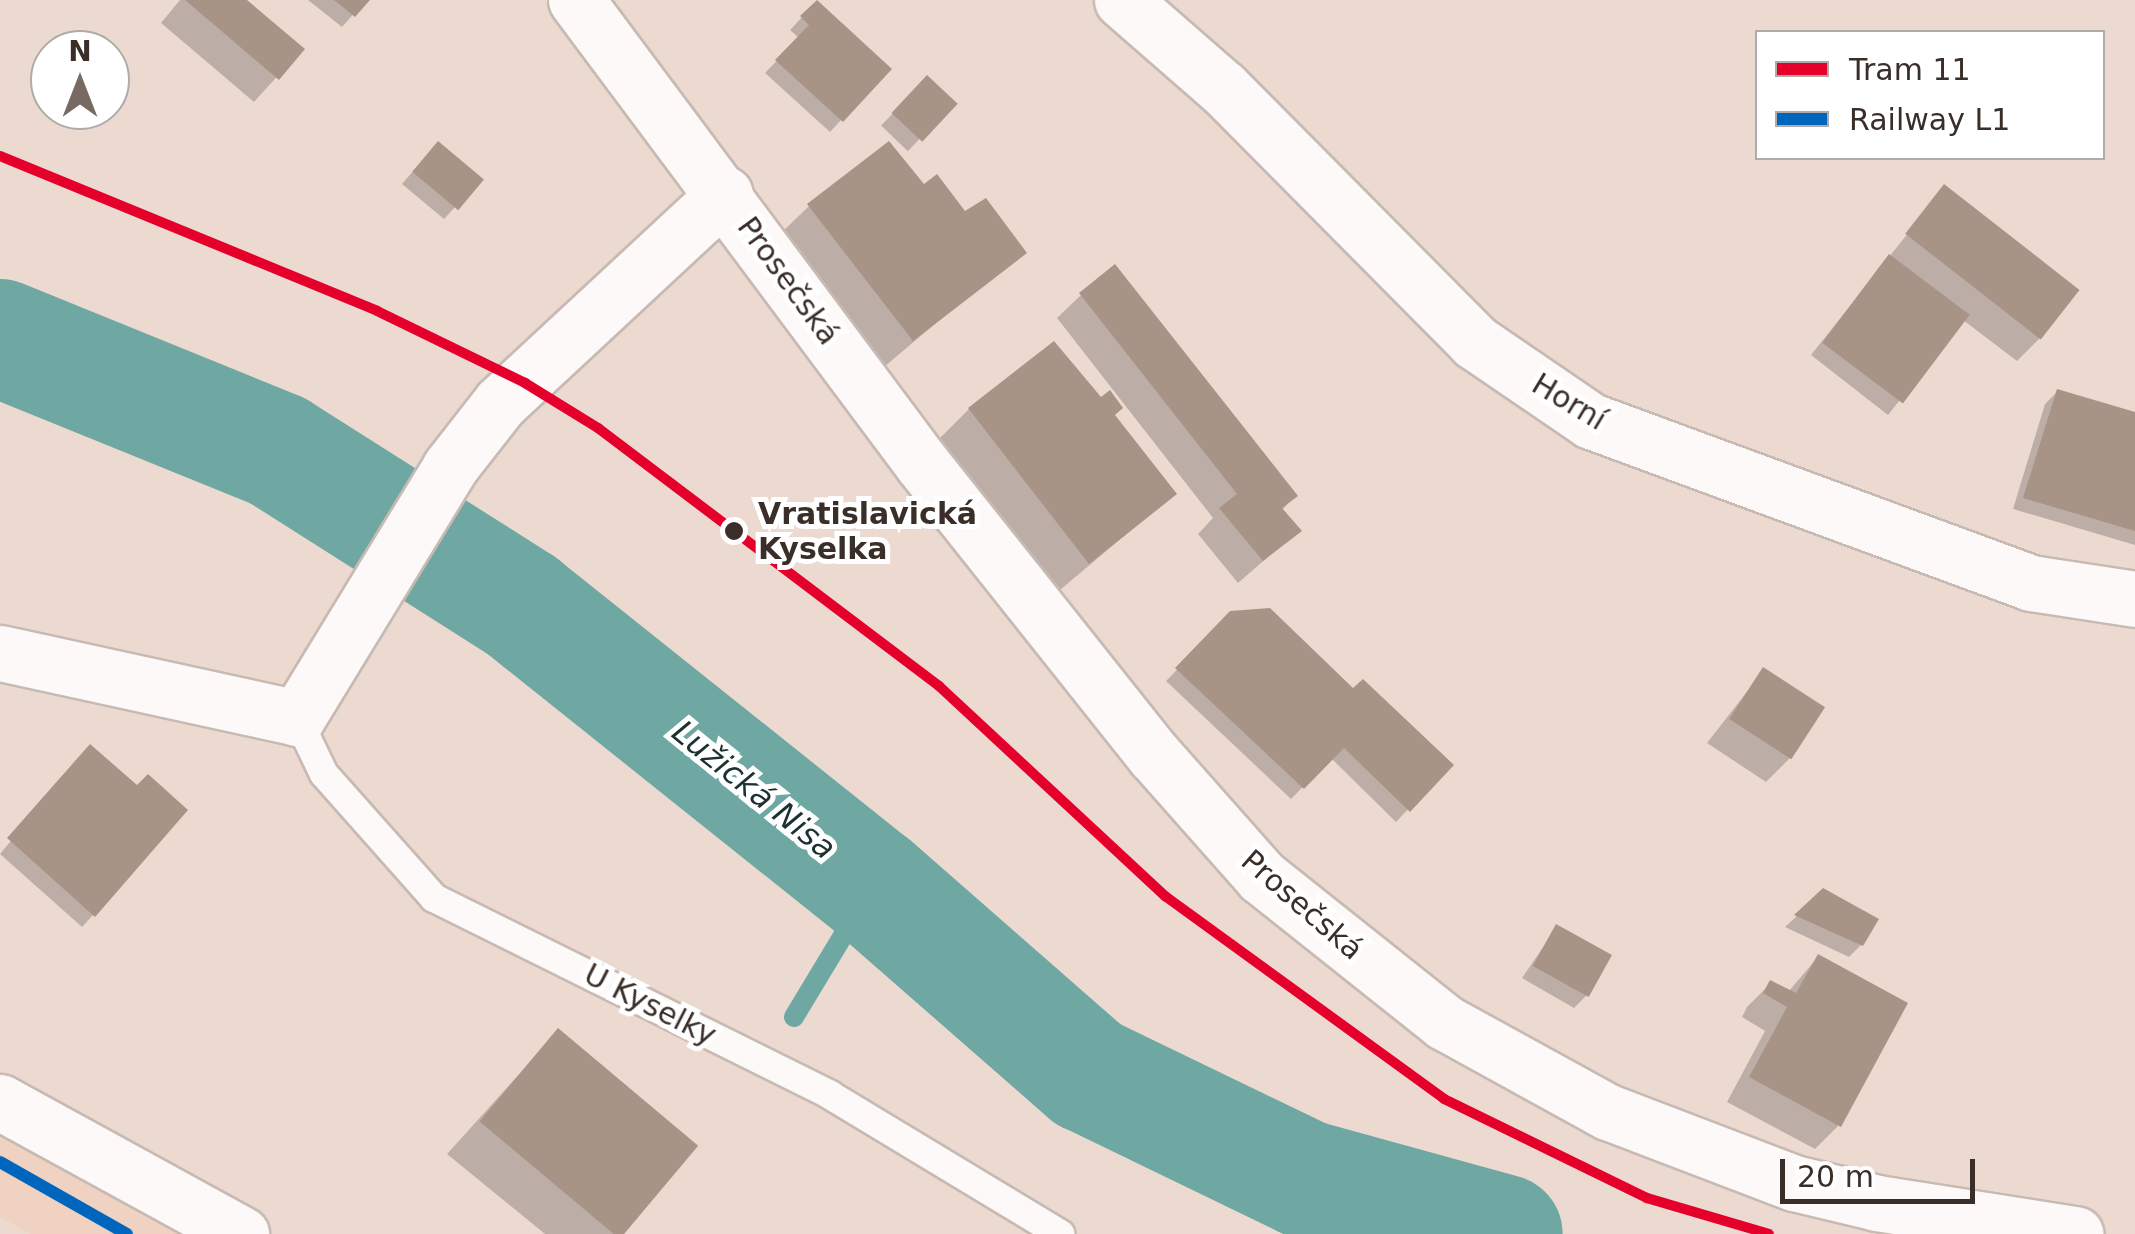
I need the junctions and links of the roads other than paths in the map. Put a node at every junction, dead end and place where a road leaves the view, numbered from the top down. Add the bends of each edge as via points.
1 (576, 0) edge
2 (1122, 0) edge
3 (726, 194) junction
4 (2135, 599) edge
5 (0, 652) edge
6 (297, 718) junction
7 (0, 1102) edge
8 (241, 1234) edge
9 (1060, 1234) edge
10 (2076, 1234) edge

1 - 3 street, Prosečská
2 - 4 street, Horní via 1223,88 1475,342 1592,420 2031,583
3 - 6 street, Prosečská via 500,403 450,467
3 - 10 street, Prosečská via 923,465 1154,756 1262,877 1444,1022 1608,1112 1778,1177 1877,1203
5 - 6 street
6 - 9 lane, U Kyselky via 324,774 434,898 830,1095
7 - 8 street

